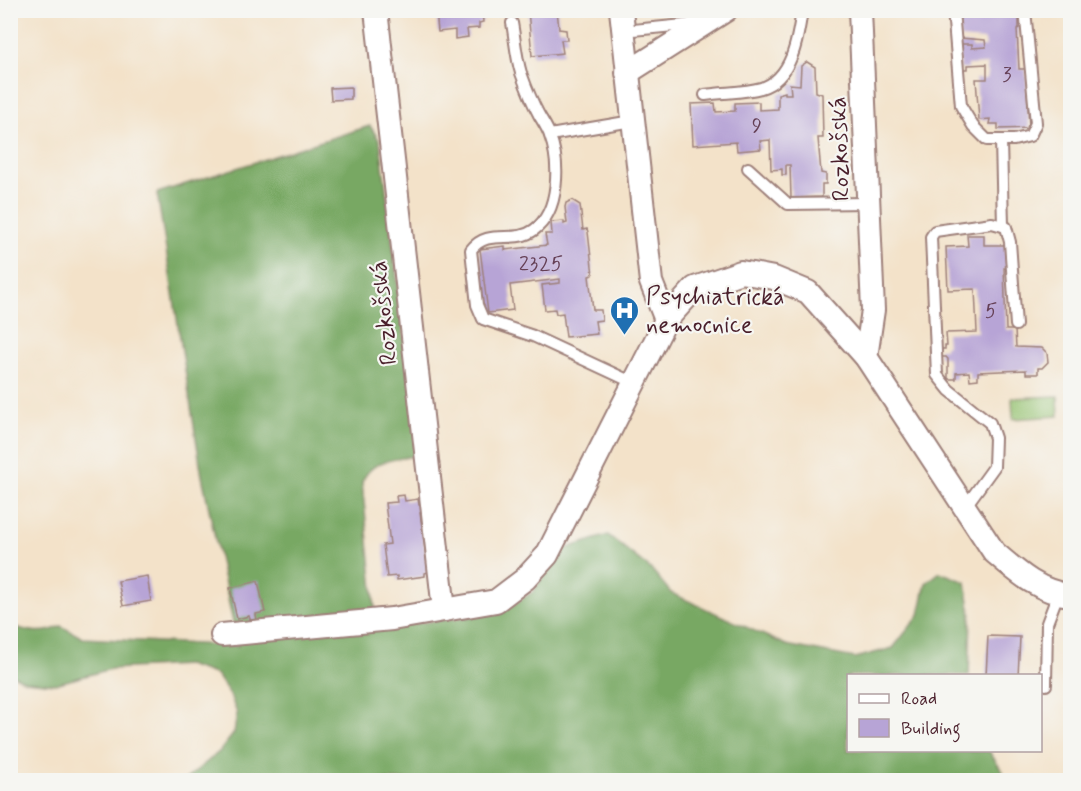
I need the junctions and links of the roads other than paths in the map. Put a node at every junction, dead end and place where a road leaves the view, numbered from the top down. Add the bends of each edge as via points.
1 (376, 10) edge
2 (678, 10) edge
3 (802, 10) edge
4 (860, 10) edge
5 (953, 10) edge
6 (1025, 10) edge
7 (717, 16) edge
8 (622, 21) edge
9 (512, 23) dead end
10 (627, 73) junction
11 (705, 94) dead end
12 (632, 122) junction
13 (550, 135) junction
14 (1001, 140) junction
15 (748, 168) dead end
16 (868, 202) junction
17 (1003, 226) junction
18 (666, 320) junction
19 (1016, 325) dead end
20 (866, 357) junction
21 (634, 382) junction
22 (965, 507) junction
23 (1064, 595) edge
24 (444, 610) junction
25 (222, 635) dead end
26 (1046, 685) dead end

1 - 24 street, Rozkošská
2 - 7 lane
3 - 11 lane via 790,60 778,79 761,88
4 - 16 street, Rozkošská
5 - 14 lane via 961,106 987,140
6 - 14 lane via 1036,123 1030,136
7 - 8 lane
7 - 10 street
8 - 10 street
9 - 13 lane via 520,72
10 - 12 street
12 - 13 lane
12 - 18 street via 651,282
13 - 21 lane via 556,185 550,212 533,231 478,240 471,250 477,305 483,319 532,336
14 - 17 lane
15 - 16 lane via 788,204
16 - 20 street, Rozkošská via 873,310
17 - 19 lane via 1010,242
17 - 22 lane via 934,231 931,237 937,375 949,390 990,423 995,438 994,467
18 - 20 street via 695,288 741,272 774,278 808,292
18 - 21 street
20 - 22 street
21 - 24 street via 547,555 525,579 496,601
22 - 23 street via 994,552 1023,578
23 - 26 lane via 1047,623
24 - 25 street via 392,619

